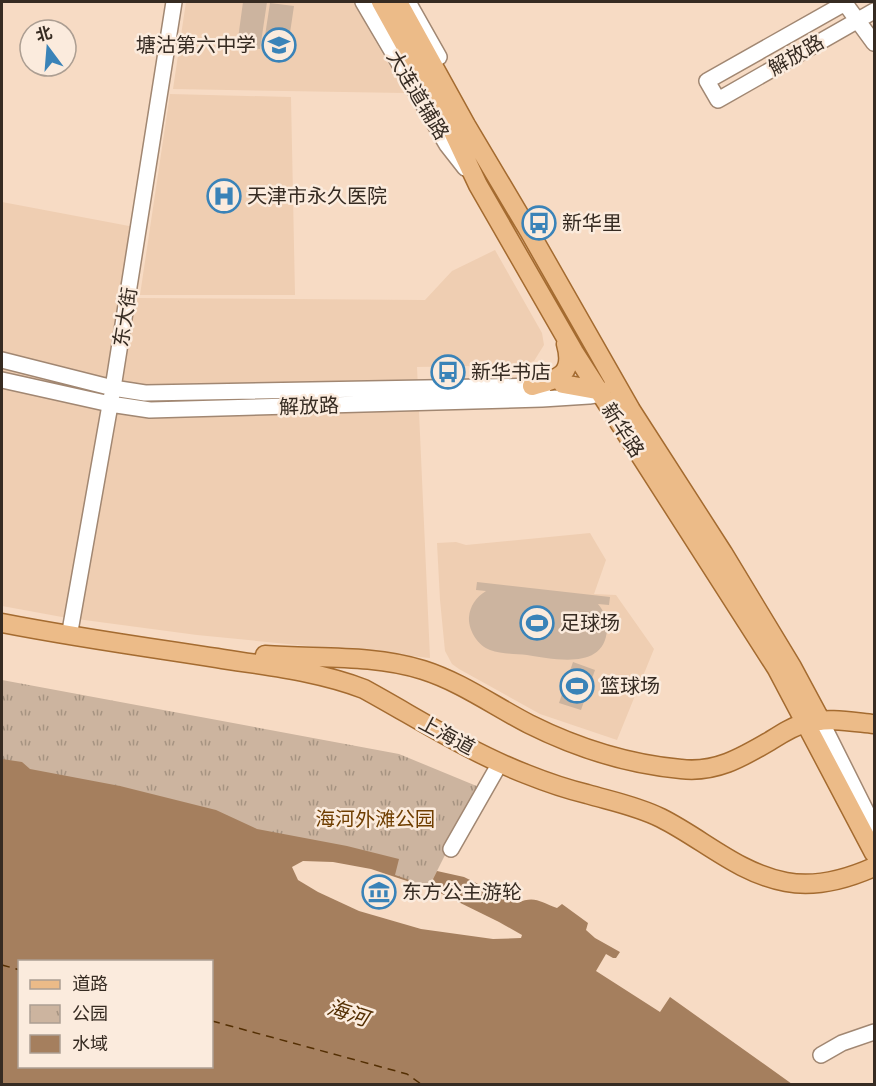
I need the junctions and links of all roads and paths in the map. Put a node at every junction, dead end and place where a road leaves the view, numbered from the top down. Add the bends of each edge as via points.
1 (174, 2) edge
2 (363, 2) edge
3 (381, 2) edge
4 (398, 2) edge
5 (408, 2) edge
6 (845, 2) edge
7 (872, 10) edge
8 (858, 20) junction
9 (874, 43) edge
10 (459, 129) junction
11 (496, 176) junction
12 (478, 185) junction
13 (562, 331) junction
14 (2, 360) edge
15 (2, 380) edge
16 (601, 385) junction
17 (532, 387) junction
18 (113, 388) junction
19 (562, 391) junction
20 (110, 405) junction
21 (624, 415) junction
22 (2, 618) edge
23 (2, 623) edge
24 (70, 631) junction
25 (802, 698) junction
26 (814, 722) junction
27 (856, 722) junction
28 (874, 724) edge
29 (782, 733) junction
30 (500, 763) junction
31 (873, 842) edge
32 (451, 849) dead end
33 (869, 870) edge
34 (874, 1032) edge
35 (821, 1055) dead end

1 - 18 street, 东大街
2 - 12 street, 大连道辅路 via 447,145
3 - 10 main road, 新华路
4 - 10 main road, 新华路
5 - 11 street, 大连道辅路 via 469,112
6 - 8 street
6 - 8 street, 解放路 via 707,81 718,100
7 - 8 street, 解放路
8 - 9 street
10 - 11 main road, 新华路
10 - 12 main road, 新华路
11 - 16 main road, 新华路 via 593,342
12 - 13 main road, 新华路
13 - 16 main road, 新华路
13 - 17 main road via 569,357 567,370
14 - 18 street, 解放路
15 - 20 street, 解放路
16 - 19 main road
16 - 21 main road, 新华路
17 - 18 street, 解放路 via 145,393
17 - 19 street, 解放路
18 - 20 street, 东大街
19 - 20 street, 解放路 via 150,410
19 - 21 street via 605,411
20 - 24 street, 东大街
21 - 25 main road, 新华路 via 723,553
22 - 24 main road
23 - 30 main road, 上海道 via 348,683
24 - 29 main road via 231,652 412,667 453,683 571,744 626,760 679,769 704,770 723,765
25 - 26 main road, 新华路
25 - 27 main road via 826,713
25 - 29 main road
26 - 27 main road
26 - 29 main road
26 - 31 main road, 新华路
27 - 28 main road
30 - 32 street
30 - 33 main road, 上海道 via 661,818 735,863 775,880 822,883
34 - 35 street

